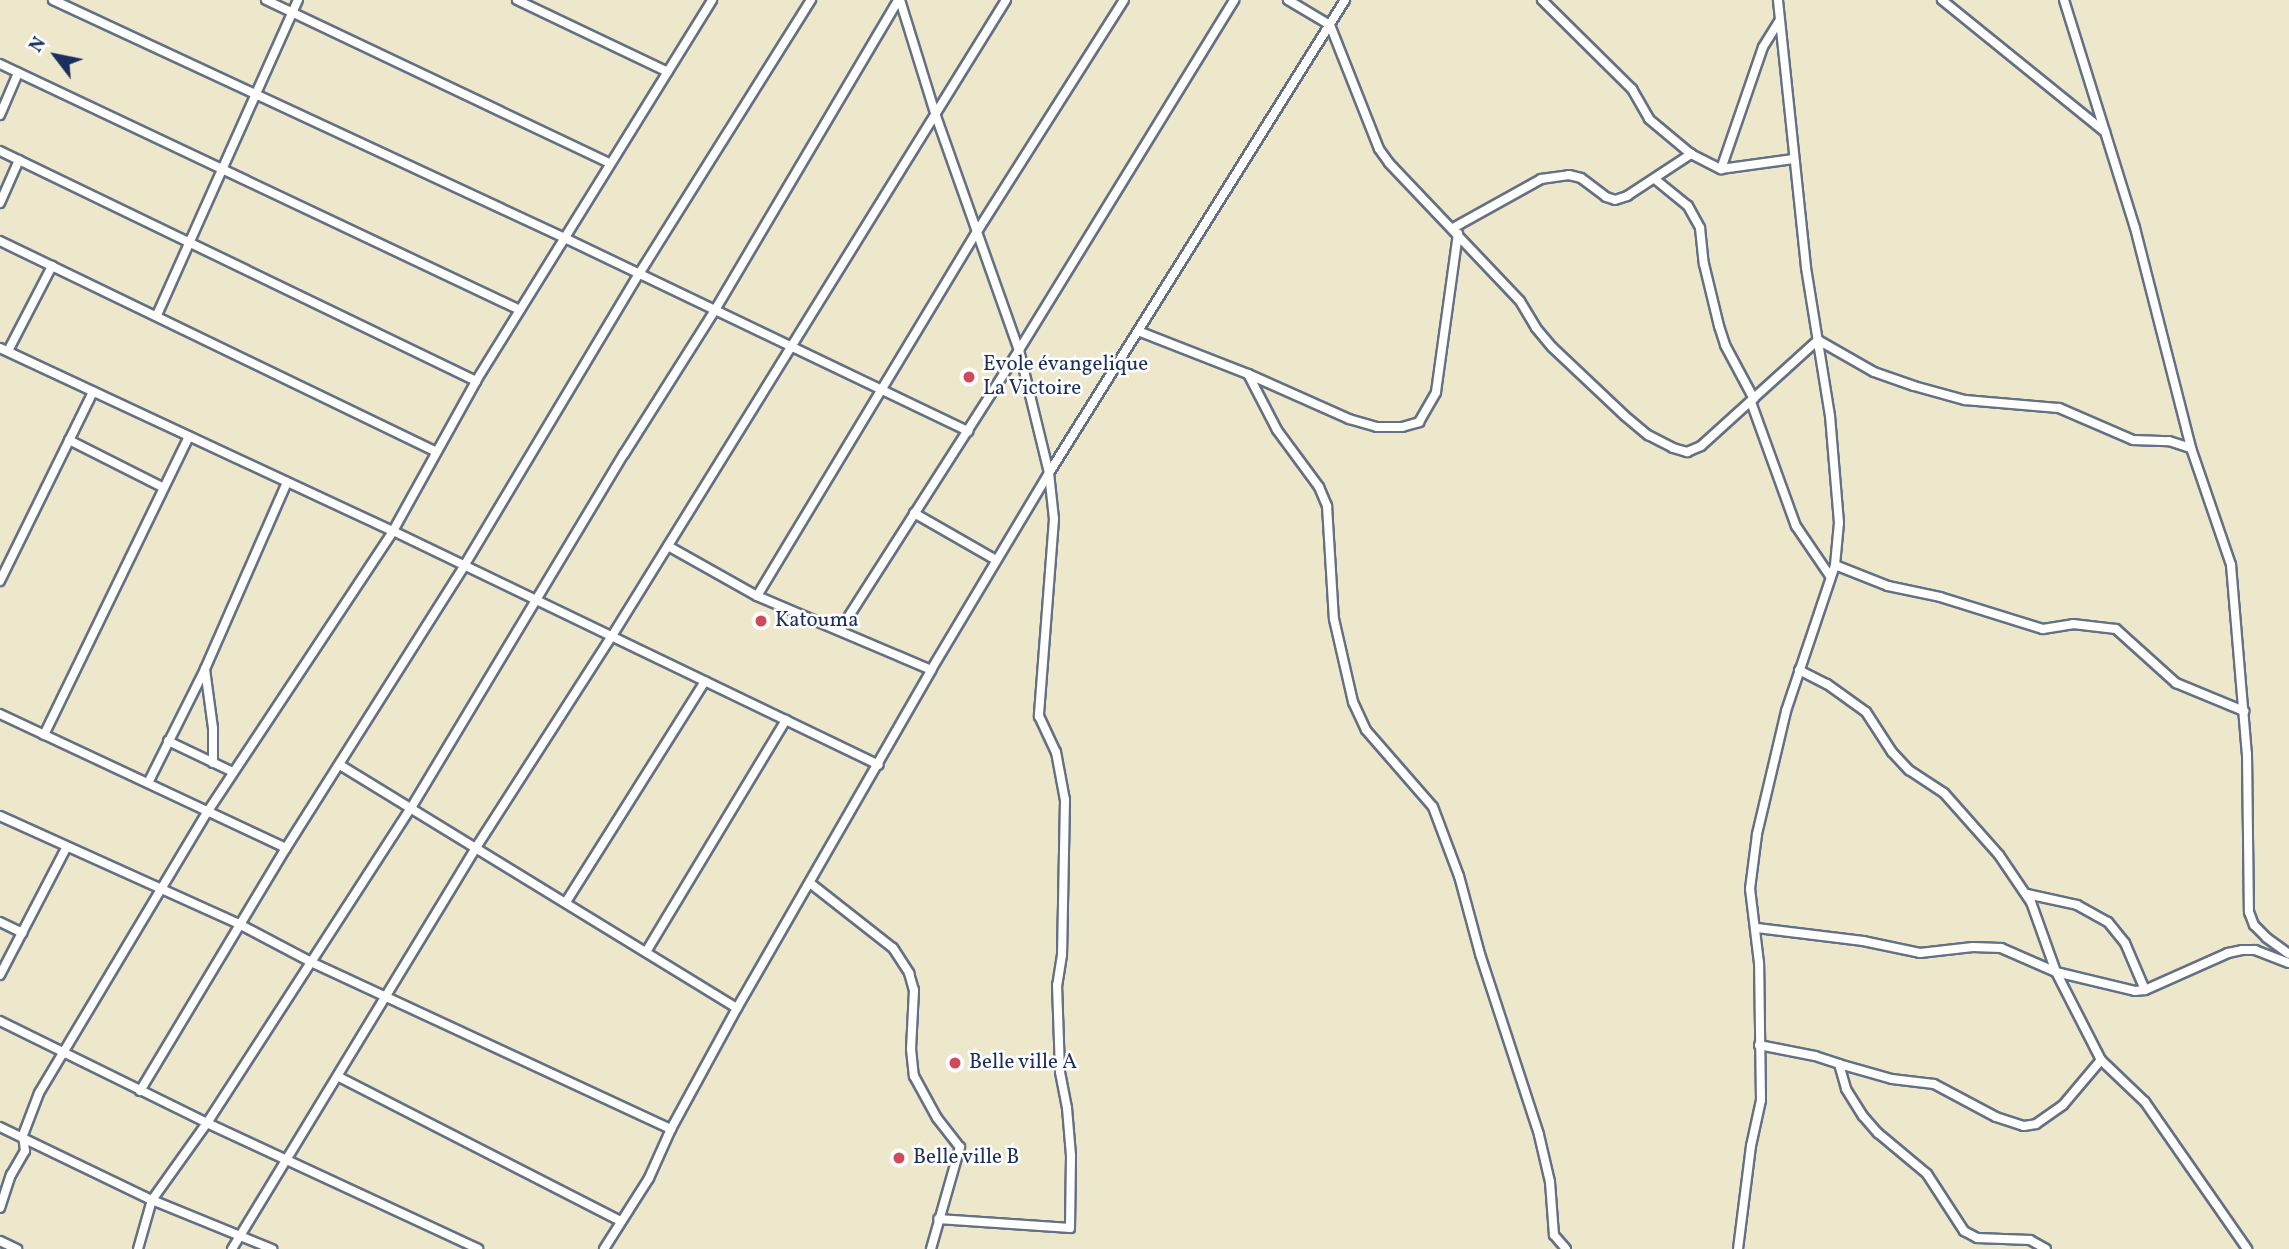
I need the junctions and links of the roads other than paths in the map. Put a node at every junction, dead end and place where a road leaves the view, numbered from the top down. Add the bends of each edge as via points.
1 (53, 0) edge
2 (266, 0) edge
3 (298, 0) edge
4 (517, 0) edge
5 (712, 0) edge
6 (811, 0) edge
7 (899, 0) edge
8 (1006, 0) edge
9 (1124, 0) edge
10 (1234, 0) edge
11 (1288, 0) edge
12 (1345, 0) edge
13 (1542, 0) edge
14 (1778, 0) edge
15 (1942, 0) edge
16 (2064, 0) edge
17 (292, 13) junction
18 (1779, 21) junction
19 (1330, 25) junction
20 (0, 64) edge
21 (668, 72) junction
22 (18, 73) junction
23 (255, 94) junction
24 (0, 115) edge
25 (936, 116) junction
26 (2105, 132) junction
27 (0, 151) edge
28 (1691, 154) junction
29 (1793, 159) junction
30 (19, 160) junction
31 (609, 163) junction
32 (224, 168) junction
33 (1721, 169) junction
34 (1656, 180) junction
35 (0, 202) edge
36 (978, 230) junction
37 (1456, 231) junction
38 (567, 239) junction
39 (0, 241) edge
40 (192, 242) junction
41 (52, 266) junction
42 (639, 274) junction
43 (520, 310) junction
44 (715, 310) junction
45 (157, 315) junction
46 (1138, 331) junction
47 (1818, 340) junction
48 (791, 346) junction
49 (4, 349) edge
50 (1019, 350) junction
51 (1248, 374) junction
52 (476, 381) junction
53 (882, 390) junction
54 (93, 392) junction
55 (1752, 400) junction
56 (968, 431) junction
57 (189, 436) junction
58 (69, 440) junction
59 (2191, 448) junction
60 (435, 452) junction
61 (1049, 473) junction
62 (287, 482) junction
63 (164, 488) junction
64 (914, 513) junction
65 (393, 531) junction
66 (667, 546) junction
67 (996, 560) junction
68 (1835, 565) junction
69 (464, 566) junction
70 (1830, 576) junction
71 (0, 581) edge
72 (757, 596) junction
73 (538, 601) junction
74 (840, 630) junction
75 (612, 636) junction
76 (205, 669) junction
77 (931, 670) junction
78 (1799, 670) junction
79 (705, 681) junction
80 (2244, 712) junction
81 (0, 714) edge
82 (786, 720) junction
83 (44, 734) junction
84 (169, 741) junction
85 (213, 762) junction
86 (340, 765) junction
87 (879, 765) junction
88 (233, 772) junction
89 (148, 783) junction
90 (411, 808) junction
91 (208, 811) junction
92 (0, 816) edge
93 (477, 846) junction
94 (66, 848) junction
95 (286, 848) junction
96 (810, 883) junction
97 (162, 889) junction
98 (2027, 894) junction
99 (566, 902) junction
100 (0, 922) edge
101 (239, 924) junction
102 (1757, 928) junction
103 (23, 933) junction
104 (646, 952) junction
105 (2289, 954) edge
106 (311, 962) junction
107 (2289, 963) edge
108 (2056, 972) junction
109 (0, 975) edge
110 (2145, 990) junction
111 (385, 997) junction
112 (737, 1008) junction
113 (0, 1021) edge
114 (1759, 1045) junction
115 (64, 1051) junction
116 (2101, 1060) junction
117 (1839, 1064) junction
118 (339, 1077) junction
119 (140, 1091) junction
120 (207, 1123) junction
121 (0, 1127) edge
122 (671, 1129) junction
123 (23, 1135) junction
124 (286, 1161) junction
125 (152, 1200) junction
126 (0, 1208) edge
127 (938, 1219) junction
128 (621, 1221) junction
129 (241, 1234) junction
130 (0, 1241) edge
131 (17, 1249) edge
132 (138, 1249) edge
133 (232, 1249) edge
134 (272, 1249) edge
135 (478, 1249) edge
136 (604, 1249) edge
137 (931, 1249) edge
138 (1566, 1249) edge
139 (1738, 1249) edge
140 (2046, 1249) edge
141 (2247, 1249) edge

1 - 23 street
2 - 17 street
3 - 17 street
4 - 21 street
5 - 21 street
6 - 42 street
7 - 25 street
7 - 44 street
8 - 25 street
9 - 36 street
10 - 50 street
11 - 19 street
12 - 19 street
13 - 28 street via 1632,89 1649,119
14 - 18 street
15 - 26 street
16 - 26 street
17 - 23 street
17 - 31 street
18 - 29 street
18 - 33 street via 1763,47
19 - 37 street via 1379,149
19 - 46 street
20 - 22 street
21 - 31 street
22 - 24 street
22 - 32 street
23 - 32 street
23 - 38 street
25 - 36 street
25 - 48 street
26 - 59 street via 2135,228
27 - 30 street
28 - 33 street
28 - 34 street
29 - 33 street
29 - 47 street
30 - 35 street
30 - 40 street
31 - 38 street
32 - 40 street
32 - 43 street
34 - 37 street via 1615,200 1581,178 1541,179
34 - 55 street via 1688,206 1700,228 1722,336
36 - 50 street
36 - 53 street
37 - 51 street via 1436,392 1419,422 1377,427
37 - 55 street via 1521,301 1552,347 1648,435 1687,452 1701,446
38 - 42 street
38 - 43 street
39 - 41 street
40 - 45 street
40 - 52 street
41 - 45 street
41 - 49 street
42 - 44 street
42 - 69 street
43 - 52 street
44 - 48 street
44 - 73 street
45 - 60 street
46 - 51 street
46 - 61 street
47 - 55 street
47 - 59 street via 1874,372 1914,386 1965,400 2059,408 2133,439 2169,441
47 - 68 street via 1835,470 1839,523
48 - 53 street
48 - 66 street
49 - 54 street
50 - 56 street
50 - 61 street
51 - 138 street via 1277,430 1319,487 1327,506 1334,619 1353,702 1366,730 1433,807 1460,876 1480,954 1539,1135 1550,1182 1554,1235
52 - 60 street
53 - 56 street
53 - 72 street
54 - 57 street
54 - 58 street
55 - 70 street via 1796,526
56 - 64 street
57 - 62 street
57 - 63 street
58 - 63 street
58 - 71 street
59 - 80 street via 2231,565
60 - 65 street
61 - 67 street
61 - 127 street via 1054,519 1039,716 1056,752 1065,800 1062,956 1057,985 1060,1072 1070,1157 1070,1228
62 - 65 street
62 - 76 street
63 - 83 street
64 - 67 street
64 - 74 street
65 - 69 street
65 - 88 street
66 - 72 street
66 - 75 street
67 - 77 street
68 - 70 street
68 - 80 street via 1888,586 2043,629 2094,624 2116,629 2176,683
69 - 73 street
69 - 86 street
70 - 78 street
72 - 74 street
73 - 75 street
73 - 90 street
74 - 77 street
75 - 79 street
75 - 93 street
76 - 84 street
76 - 85 street
77 - 87 street
78 - 98 street via 1866,712 1892,752 1909,770 1944,793
78 - 102 street via 1756,834 1750,890
79 - 82 street
79 - 99 street
80 - 105 street via 2249,912 2254,925
81 - 83 street
82 - 87 street
82 - 104 street
83 - 89 street
84 - 85 street
84 - 89 street
85 - 88 street
86 - 90 street
86 - 95 street
87 - 96 street
88 - 91 street
89 - 91 street
90 - 93 street
90 - 106 street
91 - 95 street
91 - 97 street
92 - 94 street
93 - 99 street
93 - 111 street
94 - 97 street
94 - 103 street
95 - 101 street
96 - 112 street
96 - 127 street via 893,948 909,973 914,990 914,1076 931,1109 960,1147
97 - 101 street
97 - 115 street
98 - 108 street
98 - 110 street via 2077,905 2108,922 2125,943
99 - 104 street
100 - 103 street
101 - 106 street
101 - 119 street
102 - 108 street via 1920,953 1989,946
102 - 114 street
103 - 109 street
104 - 112 street
106 - 111 street
106 - 120 street
107 - 110 street via 2242,950
108 - 110 street
108 - 116 street
111 - 118 street
111 - 122 street
112 - 122 street
113 - 115 street
114 - 117 street
114 - 139 street via 1761,1101
115 - 119 street
115 - 123 street via 39,1093
116 - 117 street via 2063,1105 2042,1121 2024,1126 1996,1117 1934,1084 1892,1079
116 - 141 street via 2145,1102
117 - 140 street via 1846,1089 1863,1116 1927,1174 1964,1231 1977,1238 2030,1240
118 - 124 street
118 - 128 street
119 - 120 street
120 - 124 street
120 - 125 street
121 - 123 street
122 - 128 street via 649,1178
123 - 125 street
123 - 126 street via 25,1151
124 - 129 street
124 - 135 street
125 - 129 street
125 - 132 street
127 - 137 street
128 - 136 street
129 - 133 street
129 - 134 street
130 - 131 street

